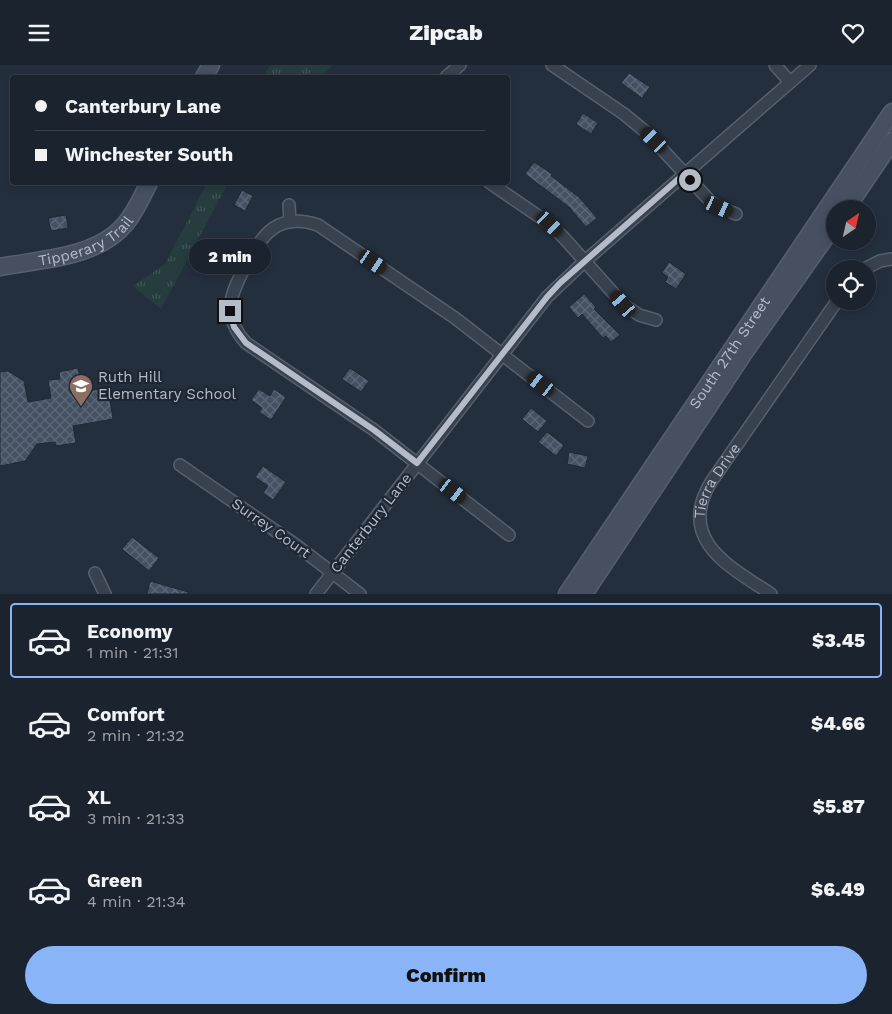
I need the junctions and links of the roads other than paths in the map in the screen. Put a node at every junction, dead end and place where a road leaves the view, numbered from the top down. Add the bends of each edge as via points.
1 (552, 65) edge
2 (775, 65) edge
3 (459, 66) edge
4 (808, 70) edge
5 (448, 75) edge
6 (790, 82) junction
7 (890, 118) edge
8 (892, 141) edge
9 (684, 174) junction
10 (148, 185) edge
11 (493, 185) edge
12 (852, 200) edge
13 (289, 205) dead end
14 (736, 214) dead end
15 (290, 222) junction
16 (826, 237) edge
17 (892, 259) edge
18 (585, 261) junction
19 (876, 263) edge
20 (0, 267) edge
21 (831, 310) edge
22 (656, 320) dead end
23 (502, 354) junction
24 (588, 421) dead end
25 (417, 463) junction
26 (180, 465) dead end
27 (509, 535) dead end
28 (333, 572) junction
29 (95, 573) dead end
30 (105, 594) edge
31 (316, 594) edge
32 (360, 594) edge
33 (568, 594) edge
34 (584, 594) edge
35 (771, 594) edge

1 - 9 street via 624,114 647,133
2 - 6 street
3 - 5 street
4 - 6 street, Canterbury Lane
6 - 9 street, Canterbury Lane
7 - 33 main road, South 27th Street
8 - 12 main road
9 - 14 street via 710,201
9 - 18 street, Canterbury Lane
10 - 20 main road, Tipperary Trail via 126,224 106,242 82,252
11 - 18 street via 550,224
13 - 15 street
15 - 23 street via 309,223 324,229
15 - 25 street via 262,236 231,297 231,318 238,334 246,343
16 - 34 main road, South 27th Street via 751,343
17 - 19 street
18 - 22 street via 623,304 639,315
18 - 23 street, Canterbury Lane via 547,297
21 - 35 street, Tierra Drive via 707,488 699,514 703,534 718,557
23 - 24 street
23 - 25 street, Canterbury Lane
25 - 27 street
25 - 28 street, Canterbury Lane
26 - 28 street, Surrey Court
28 - 31 street, Canterbury Lane
28 - 32 street, Surrey Court
29 - 30 street

